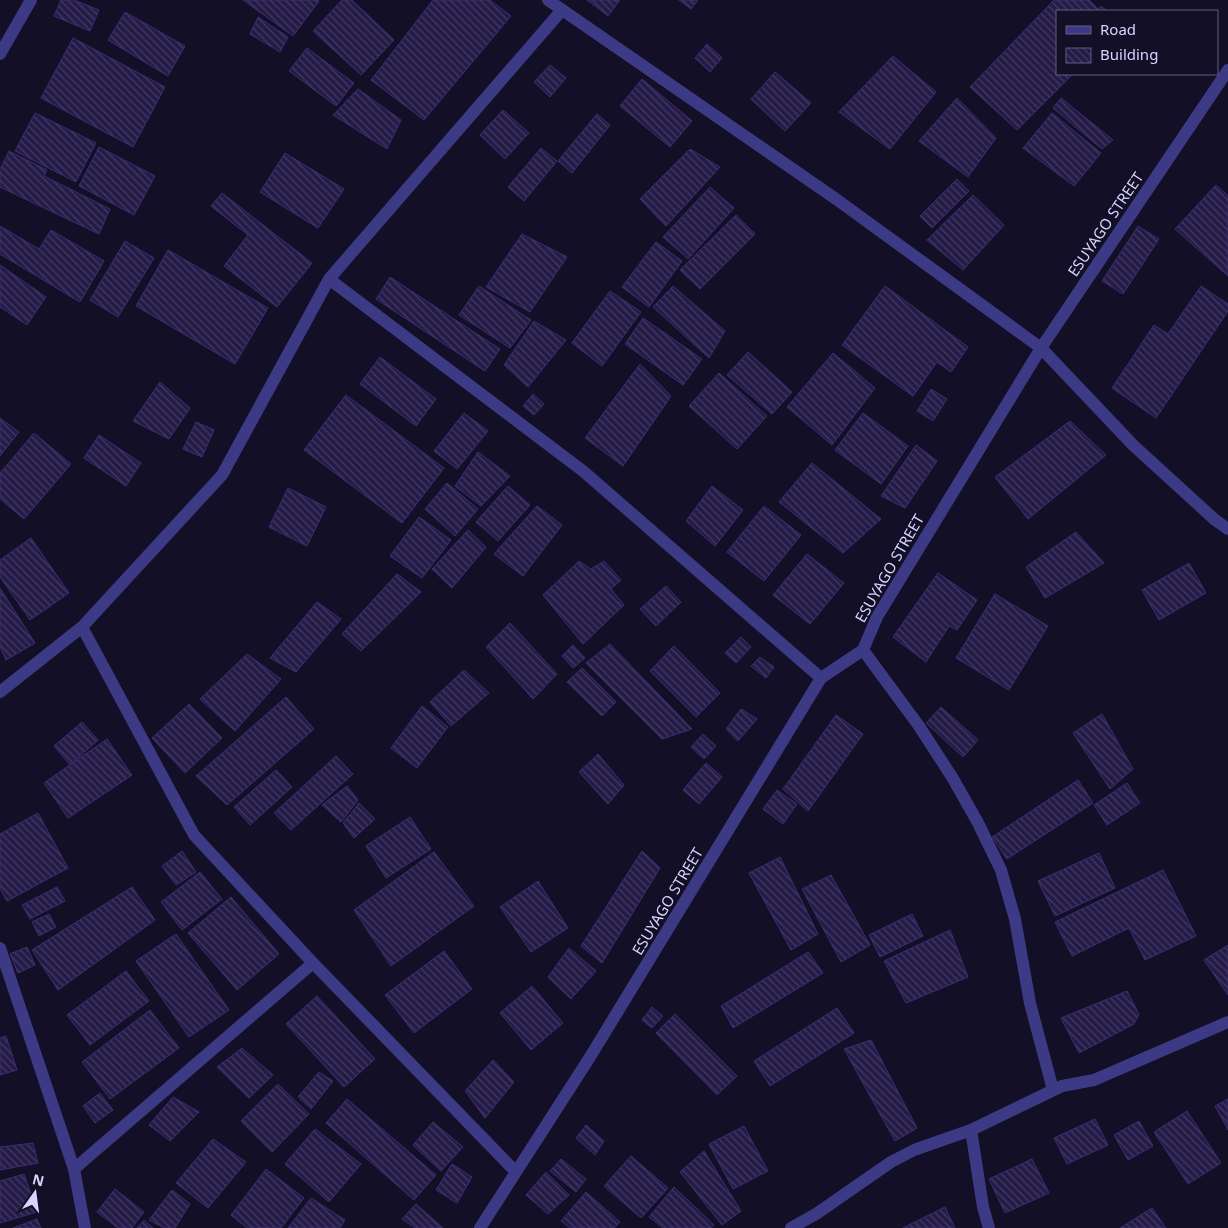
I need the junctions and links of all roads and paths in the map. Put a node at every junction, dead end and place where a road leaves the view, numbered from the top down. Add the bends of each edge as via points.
1 (31, 0) edge
2 (548, 0) edge
3 (562, 10) junction
4 (0, 54) edge
5 (1228, 70) edge
6 (329, 279) junction
7 (1041, 348) junction
8 (1228, 529) edge
9 (82, 626) junction
10 (863, 650) junction
11 (821, 678) junction
12 (0, 692) edge
13 (0, 948) edge
14 (313, 963) junction
15 (1228, 1022) edge
16 (1053, 1090) junction
17 (971, 1130) junction
18 (74, 1168) junction
19 (515, 1171) junction
20 (86, 1228) edge
21 (480, 1228) edge
22 (791, 1228) edge
23 (989, 1228) edge

1 - 4 street
2 - 3 street
3 - 6 street
3 - 7 street via 836,199
5 - 7 street, ESUYAGO STREET
6 - 9 street via 222,475
6 - 11 street via 583,471
7 - 8 street via 1133,445
7 - 10 street, ESUYAGO STREET via 877,617
9 - 12 street
9 - 14 street via 194,835
10 - 11 street, ESUYAGO STREET
10 - 16 street via 952,777 1001,870
11 - 19 street, ESUYAGO STREET via 590,1057
13 - 18 street
14 - 18 street
14 - 19 street
15 - 16 street via 1094,1080
16 - 17 street
17 - 22 street via 914,1150 891,1162
17 - 23 street
18 - 20 street
19 - 21 street, ESUYAGO STREET

